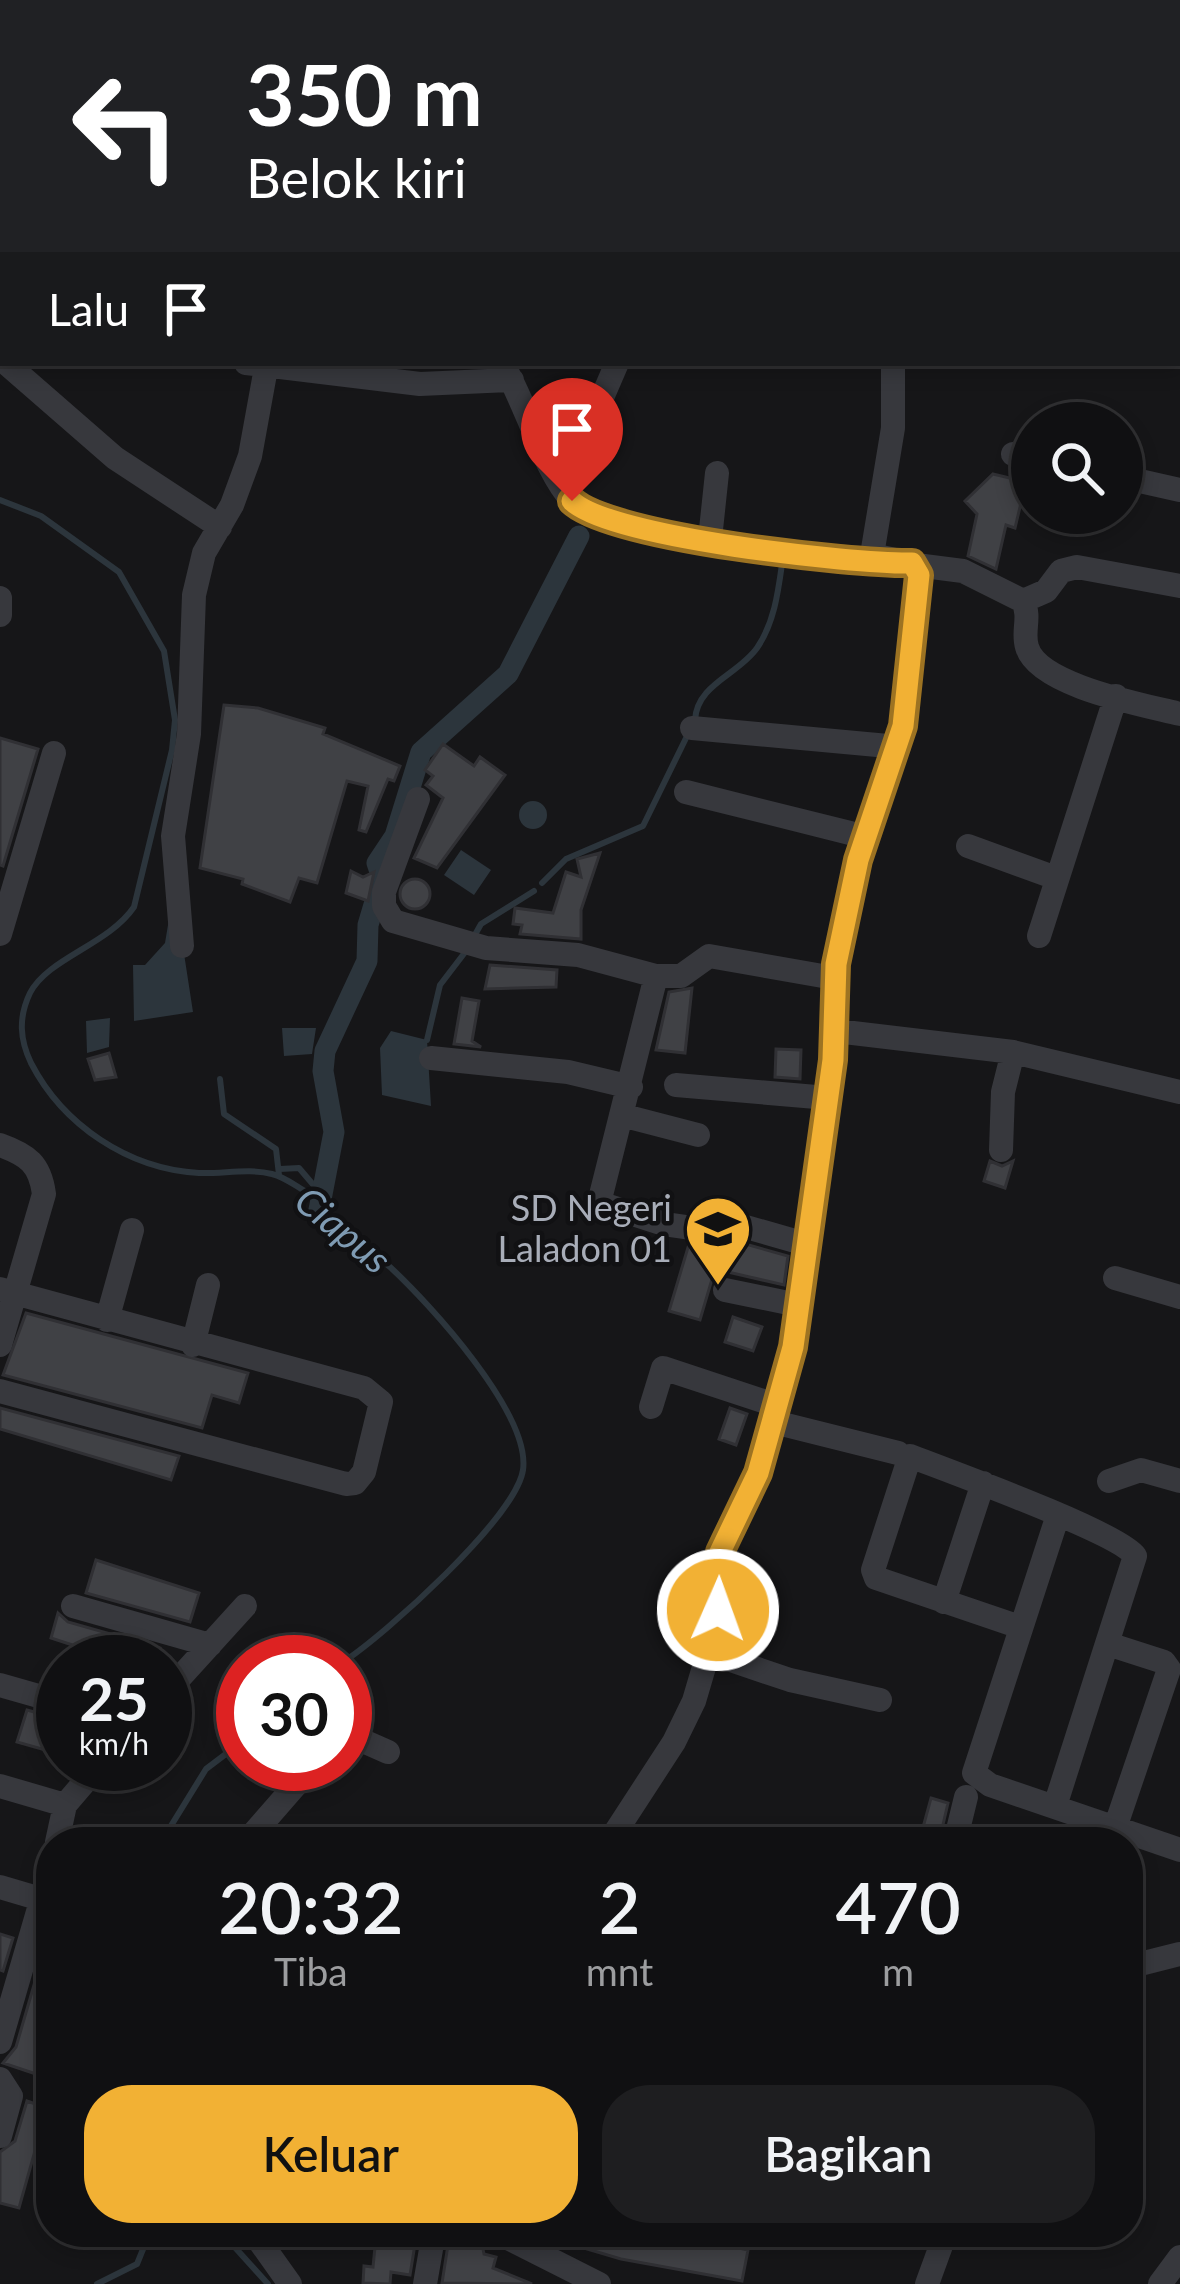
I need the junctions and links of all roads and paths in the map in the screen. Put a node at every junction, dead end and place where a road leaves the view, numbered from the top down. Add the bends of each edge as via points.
1 (10, 366) edge
2 (257, 366) edge
3 (266, 366) edge
4 (616, 366) edge
5 (893, 366) edge
6 (507, 371) edge
7 (717, 473) dead end
8 (1143, 482) edge
9 (562, 488) junction
10 (1180, 490) edge
11 (220, 527) junction
12 (710, 539) junction
13 (873, 558) junction
14 (916, 565) junction
15 (1180, 586) edge
16 (0, 598) edge
17 (1023, 601) junction
18 (0, 615) edge
19 (1116, 696) junction
20 (1180, 714) edge
21 (692, 728) dead end
22 (898, 747) junction
23 (54, 753) dead end
24 (686, 792) dead end
25 (418, 799) dead end
26 (866, 837) junction
27 (968, 846) dead end
28 (1056, 878) junction
29 (0, 934) edge
30 (1039, 936) dead end
31 (182, 946) dead end
32 (656, 976) junction
33 (834, 978) junction
34 (836, 1031) junction
35 (1013, 1052) junction
36 (431, 1058) dead end
37 (676, 1085) dead end
38 (631, 1087) junction
39 (1180, 1091) edge
40 (828, 1098) junction
41 (621, 1115) junction
42 (698, 1135) dead end
43 (0, 1145) edge
44 (1001, 1150) dead end
45 (132, 1230) dead end
46 (809, 1245) junction
47 (1115, 1278) dead end
48 (208, 1285) dead end
49 (724, 1290) dead end
50 (8, 1291) edge
51 (1180, 1297) edge
52 (798, 1305) junction
53 (107, 1320) junction
54 (0, 1345) edge
55 (193, 1345) junction
56 (0, 1391) edge
57 (651, 1407) dead end
58 (776, 1414) junction
59 (898, 1453) dead end
60 (1109, 1481) dead end
61 (1180, 1481) edge
62 (983, 1484) junction
63 (1058, 1518) junction
64 (944, 1602) junction
65 (73, 1606) dead end
66 (244, 1606) dead end
67 (1020, 1627) junction
68 (1108, 1644) junction
69 (209, 1645) junction
70 (710, 1653) junction
71 (192, 1664) edge
72 (0, 1684) edge
73 (36, 1694) edge
74 (880, 1700) dead end
75 (372, 1745) edge
76 (388, 1752) dead end
77 (0, 1786) edge
78 (77, 1791) edge
79 (290, 1791) edge
80 (966, 1797) dead end
81 (65, 1805) junction
82 (1054, 1806) junction
83 (60, 1827) edge
84 (259, 1827) edge
85 (619, 1827) edge
86 (959, 1827) edge
87 (1112, 1827) edge
88 (1115, 1827) edge
89 (1143, 1837) edge
90 (1180, 1850) edge
91 (0, 1887) edge
92 (36, 1898) edge
93 (36, 1919) edge
94 (1180, 1954) edge
95 (1143, 1963) edge
96 (9, 1985) edge
97 (0, 2042) edge
98 (0, 2079) edge
99 (0, 2136) edge
100 (264, 2247) edge
101 (431, 2247) edge
102 (525, 2247) edge
103 (941, 2247) edge
104 (1180, 2257) edge
105 (290, 2284) edge
106 (425, 2284) edge
107 (598, 2284) edge
108 (927, 2284) edge
109 (1160, 2284) edge

1 - 11 street via 116,458
2 - 11 street via 250,456
3 - 6 street via 455,386
4 - 9 street
5 - 13 street via 893,428
6 - 9 street
7 - 12 street
8 - 10 street
9 - 12 street via 584,512
11 - 31 street via 194,596 188,746 173,836
12 - 13 street
13 - 14 street
14 - 17 street via 963,571
14 - 22 street
15 - 17 street via 1077,567
16 - 18 street
17 - 19 street via 1034,659 1068,682
19 - 20 street
19 - 28 street
21 - 22 street
22 - 26 street
23 - 29 street
24 - 26 street
25 - 32 street via 384,892 393,921 486,948 578,955
26 - 33 street
27 - 28 street
28 - 30 street
32 - 33 street via 681,976 710,956
32 - 38 street
33 - 34 street
34 - 35 street
34 - 40 street
35 - 39 street
35 - 44 street
36 - 38 street
37 - 40 street
38 - 41 street
40 - 46 street
41 - 42 street
41 - 46 street via 597,1197 605,1208 685,1228 725,1221
43 - 50 street via 27,1154 44,1194
45 - 53 street
46 - 52 street
47 - 51 street
48 - 55 street
49 - 52 street
50 - 53 street
50 - 54 street
52 - 58 street
53 - 55 street
55 - 56 street via 374,1392 380,1407 361,1479 346,1484
57 - 58 street via 663,1369
58 - 59 street
58 - 70 street via 720,1552
60 - 61 street via 1141,1470
62 - 63 street
62 - 64 street
62 - 64 street via 910,1456 873,1570 876,1578
63 - 67 street
63 - 68 street via 1135,1556
64 - 67 street
65 - 69 street
66 - 69 street
67 - 82 street via 974,1773
68 - 82 street
68 - 88 street via 1169,1670
69 - 71 street
70 - 74 street
70 - 85 street via 674,1742
72 - 73 street
75 - 76 street
77 - 81 street
78 - 81 street
79 - 84 street
80 - 86 street
81 - 83 street
82 - 87 street
89 - 90 street
91 - 92 street
93 - 96 street
94 - 95 street
96 - 97 street
98 - 99 street via 11,2096
100 - 105 street
101 - 106 street
102 - 107 street
103 - 108 street
104 - 109 street

